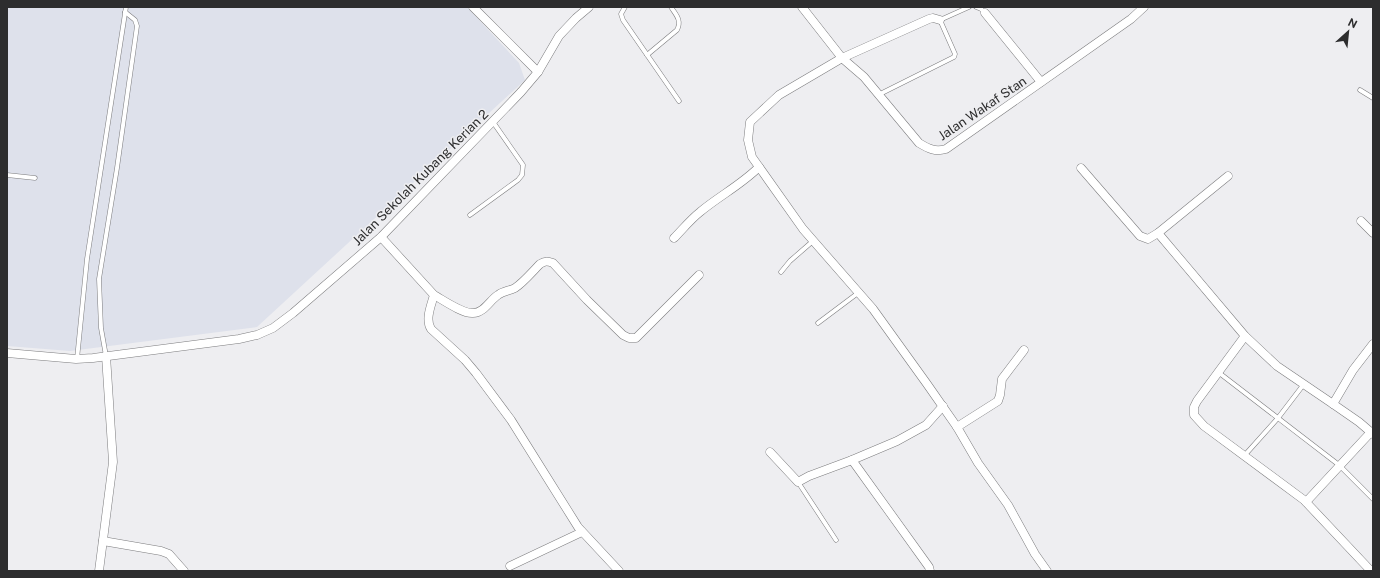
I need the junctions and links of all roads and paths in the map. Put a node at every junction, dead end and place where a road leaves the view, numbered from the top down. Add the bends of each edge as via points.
1 (126, 7) edge
2 (473, 7) edge
3 (587, 7) edge
4 (625, 7) edge
5 (670, 7) edge
6 (802, 7) edge
7 (969, 7) edge
8 (976, 7) edge
9 (1144, 7) edge
10 (125, 12) junction
11 (985, 13) joint
12 (940, 20) junction
13 (647, 54) junction
14 (842, 58) junction
15 (538, 72) junction
16 (1041, 82) junction
17 (1360, 90) dead end
18 (880, 94) junction
19 (1373, 98) edge
20 (679, 101) dead end
21 (492, 122) junction
22 (759, 167) junction
23 (1080, 168) dead end
24 (7, 175) edge
25 (1228, 176) dead end
26 (35, 178) dead end
27 (470, 215) dead end
28 (1361, 221) dead end
29 (1158, 233) junction
30 (1373, 233) edge
31 (381, 237) junction
32 (674, 238) dead end
33 (814, 241) junction
34 (781, 272) dead end
35 (699, 275) dead end
36 (858, 293) junction
37 (434, 294) junction
38 (818, 324) dead end
39 (1245, 336) junction
40 (1373, 344) edge
41 (1024, 350) dead end
42 (7, 353) edge
43 (106, 356) junction
44 (76, 359) junction
45 (1218, 372) junction
46 (1304, 384) junction
47 (1333, 404) junction
48 (942, 406) junction
49 (1278, 418) junction
50 (957, 427) junction
51 (1372, 433) edge
52 (770, 452) dead end
53 (1244, 456) junction
54 (852, 460) junction
55 (1339, 465) junction
56 (798, 482) junction
57 (1373, 499) edge
58 (1306, 502) junction
59 (582, 532) junction
60 (836, 540) dead end
61 (103, 541) junction
62 (510, 566) dead end
63 (99, 571) edge
64 (184, 571) edge
65 (619, 571) edge
66 (930, 571) edge
67 (1047, 571) edge
68 (1371, 571) edge

1 - 10 lane
2 - 15 street
3 - 15 street, Jalan Sekolah Kubang Kerian 2 via 559,36
4 - 13 lane via 621,14 623,20
5 - 13 lane via 679,20 677,30
6 - 14 street, Jalan Wakaf Stan
7 - 12 lane
8 - 11 lane
9 - 16 street, Jalan Wakaf Stan
10 - 43 lane via 135,20 137,26 98,279 101,328
10 - 44 lane via 87,259
11 - 16 street
12 - 14 street via 929,19
12 - 18 lane via 954,57
13 - 20 lane
14 - 18 street, Jalan Wakaf Stan
14 - 22 street via 779,95 750,122 748,140 752,157
15 - 21 street, Jalan Sekolah Kubang Kerian 2
16 - 18 street, Jalan Wakaf Stan via 946,149 938,152 919,143
17 - 19 lane
21 - 27 lane via 523,165 522,175
21 - 31 street, Jalan Sekolah Kubang Kerian 2
22 - 32 street via 699,212
22 - 33 street
23 - 29 street via 1140,236 1148,239
24 - 26 lane
25 - 29 street
28 - 30 street
29 - 39 street
31 - 37 street
31 - 43 street, Jalan Sekolah Kubang Kerian 2 via 293,313 273,328 257,335
33 - 34 lane
33 - 36 street
35 - 37 street via 636,338 623,335 553,263 548,261 540,264 518,286 501,292 477,313 465,312
36 - 38 lane
36 - 48 street via 873,308
37 - 59 street via 428,319 431,329 465,360 511,420
39 - 45 street
39 - 46 street via 1277,366
40 - 47 street via 1353,370
41 - 50 street via 1002,380 998,400
42 - 44 street, Jalan Sekolah Kubang Kerian 2
43 - 44 street, Jalan Sekolah Kubang Kerian 2
43 - 61 street via 113,462
45 - 49 lane
45 - 53 street via 1197,401 1194,415 1204,426
46 - 47 street
46 - 49 lane
47 - 51 street
48 - 50 street
48 - 54 street via 926,425 897,441
49 - 53 lane
49 - 55 lane
50 - 67 street
51 - 55 street
52 - 56 street
53 - 58 street
54 - 56 street
54 - 66 street
55 - 57 lane
55 - 58 street
56 - 60 lane
58 - 68 street
59 - 62 street
59 - 65 street
61 - 63 street
61 - 64 street via 161,551 169,554

